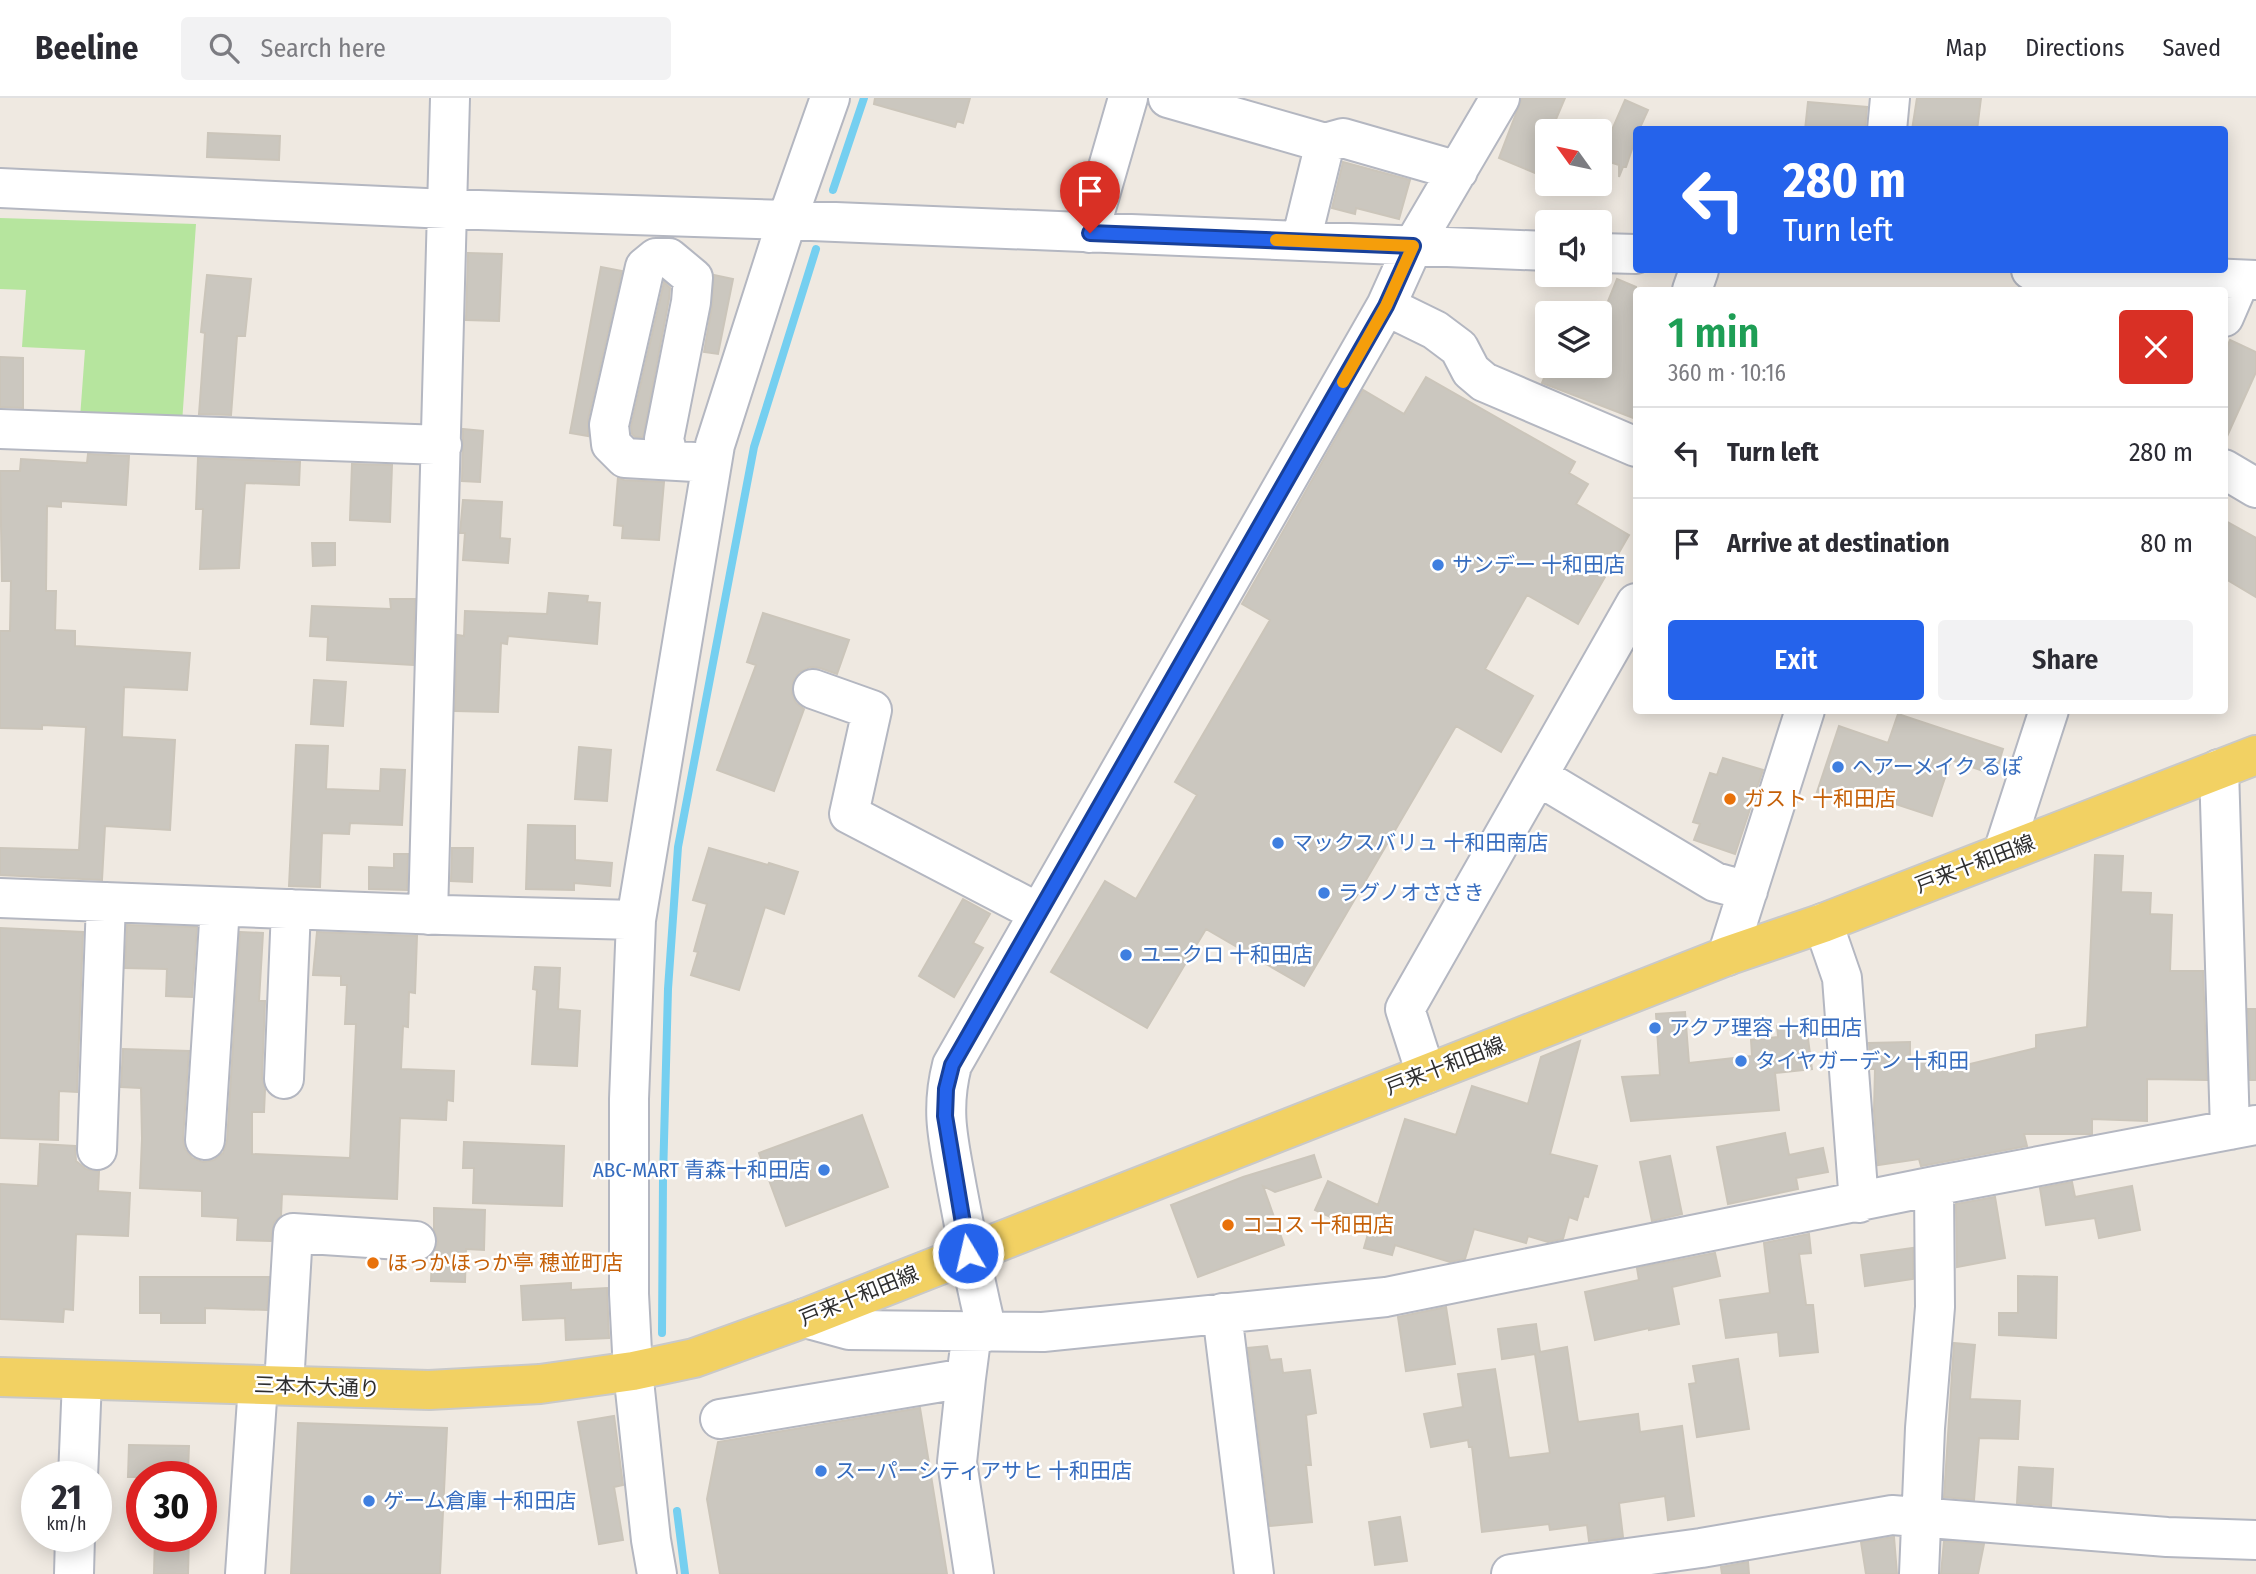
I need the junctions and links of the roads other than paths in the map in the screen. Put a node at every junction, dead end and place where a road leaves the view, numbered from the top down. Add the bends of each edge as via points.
1 (450, 98) edge
2 (830, 98) edge
3 (1128, 98) edge
4 (1168, 98) edge
5 (1500, 98) edge
6 (1890, 98) edge
7 (1887, 126) edge
8 (1325, 143) junction
9 (1458, 171) junction
10 (0, 188) edge
11 (447, 209) junction
12 (787, 220) junction
13 (1090, 233) junction
14 (1301, 241) junction
15 (1413, 246) junction
16 (1535, 251) edge
17 (1612, 253) edge
18 (1633, 254) edge
19 (2055, 273) edge
20 (2248, 280) edge
21 (2136, 283) edge
22 (1386, 306) junction
23 (2228, 311) edge
24 (0, 429) edge
25 (442, 445) junction
26 (1633, 446) edge
27 (669, 460) junction
28 (712, 463) junction
29 (2228, 471) edge
30 (2256, 488) edge
31 (1633, 608) edge
32 (813, 689) dead end
33 (1804, 714) edge
34 (2044, 714) edge
35 (2256, 755) edge
36 (2219, 769) junction
37 (1538, 776) junction
38 (2003, 852) junction
39 (1748, 891) junction
40 (0, 898) edge
41 (106, 902) junction
42 (220, 907) junction
43 (291, 909) junction
44 (1039, 913) junction
45 (428, 915) junction
46 (635, 920) junction
47 (1823, 923) junction
48 (1727, 956) junction
49 (1426, 1074) junction
50 (284, 1079) dead end
51 (2243, 1128) edge
52 (205, 1140) dead end
53 (97, 1150) dead end
54 (1934, 1186) junction
55 (1859, 1203) junction
56 (416, 1241) dead end
57 (968, 1253) junction
58 (1222, 1313) junction
59 (805, 1318) junction
60 (980, 1332) junction
61 (633, 1371) junction
62 (0, 1377) edge
63 (966, 1378) junction
64 (82, 1380) junction
65 (271, 1385) junction
66 (720, 1419) dead end
67 (79, 1461) edge
68 (1923, 1518) junction
69 (2256, 1540) edge
70 (75, 1552) edge
71 (1703, 1561) edge
72 (1558, 1571) edge
73 (74, 1574) edge
74 (245, 1574) edge
75 (657, 1574) edge
76 (974, 1574) edge
77 (1254, 1574) edge
78 (1511, 1574) edge
79 (1919, 1574) edge

1 - 11 street
2 - 12 street
3 - 13 street
4 - 8 street
5 - 9 street
6 - 7 street
8 - 9 street via 1343,138
8 - 14 street
9 - 15 street
10 - 11 street
11 - 12 street
11 - 25 street
12 - 13 street
12 - 28 street
13 - 14 street
14 - 15 street
15 - 16 street
15 - 22 street
17 - 18 street
19 - 21 street
20 - 21 street
20 - 23 street
22 - 26 street via 1435,330 1459,348 1471,371 1484,382
22 - 44 street
24 - 25 street
25 - 45 street
27 - 27 street via 625,458 611,444 608,425 645,267 656,258 669,258 694,278 664,439
27 - 28 street
28 - 46 street
29 - 30 street
31 - 37 street
32 - 44 street via 872,710 849,814
33 - 39 street
34 - 38 street
35 - 36 main road, 戸来十和田線
36 - 38 main road, 戸来十和田線
36 - 51 street
37 - 39 street via 1715,882
37 - 49 street via 1405,1009
38 - 47 main road, 戸来十和田線
39 - 48 street
40 - 41 street
41 - 42 street
41 - 53 street
42 - 43 street
42 - 52 street
43 - 45 street
43 - 50 street
44 - 57 street via 952,1065 946,1089 945,1116
45 - 46 street
46 - 61 street via 629,1099
47 - 48 main road, 戸来十和田線
47 - 55 street via 1843,978
48 - 49 main road, 戸来十和田線
49 - 57 main road, 戸来十和田線
51 - 54 street
54 - 55 street
54 - 68 street via 1935,1307
55 - 58 street via 1386,1297
56 - 65 street via 293,1233
57 - 59 main road, 戸来十和田線
57 - 60 street
58 - 60 street via 1043,1332
58 - 77 street
59 - 60 street via 849,1330
59 - 61 main road, 戸来十和田線 via 694,1358
60 - 63 street
61 - 65 main road, 三本木大通り via 540,1384 429,1390
61 - 75 street
62 - 64 main road, 三本木大通り
63 - 66 street
63 - 76 street via 957,1462
64 - 65 main road, 三本木大通り
64 - 67 street
65 - 74 street
68 - 69 street
68 - 71 street via 1892,1515
68 - 79 street
70 - 73 street
71 - 72 street
72 - 78 street

